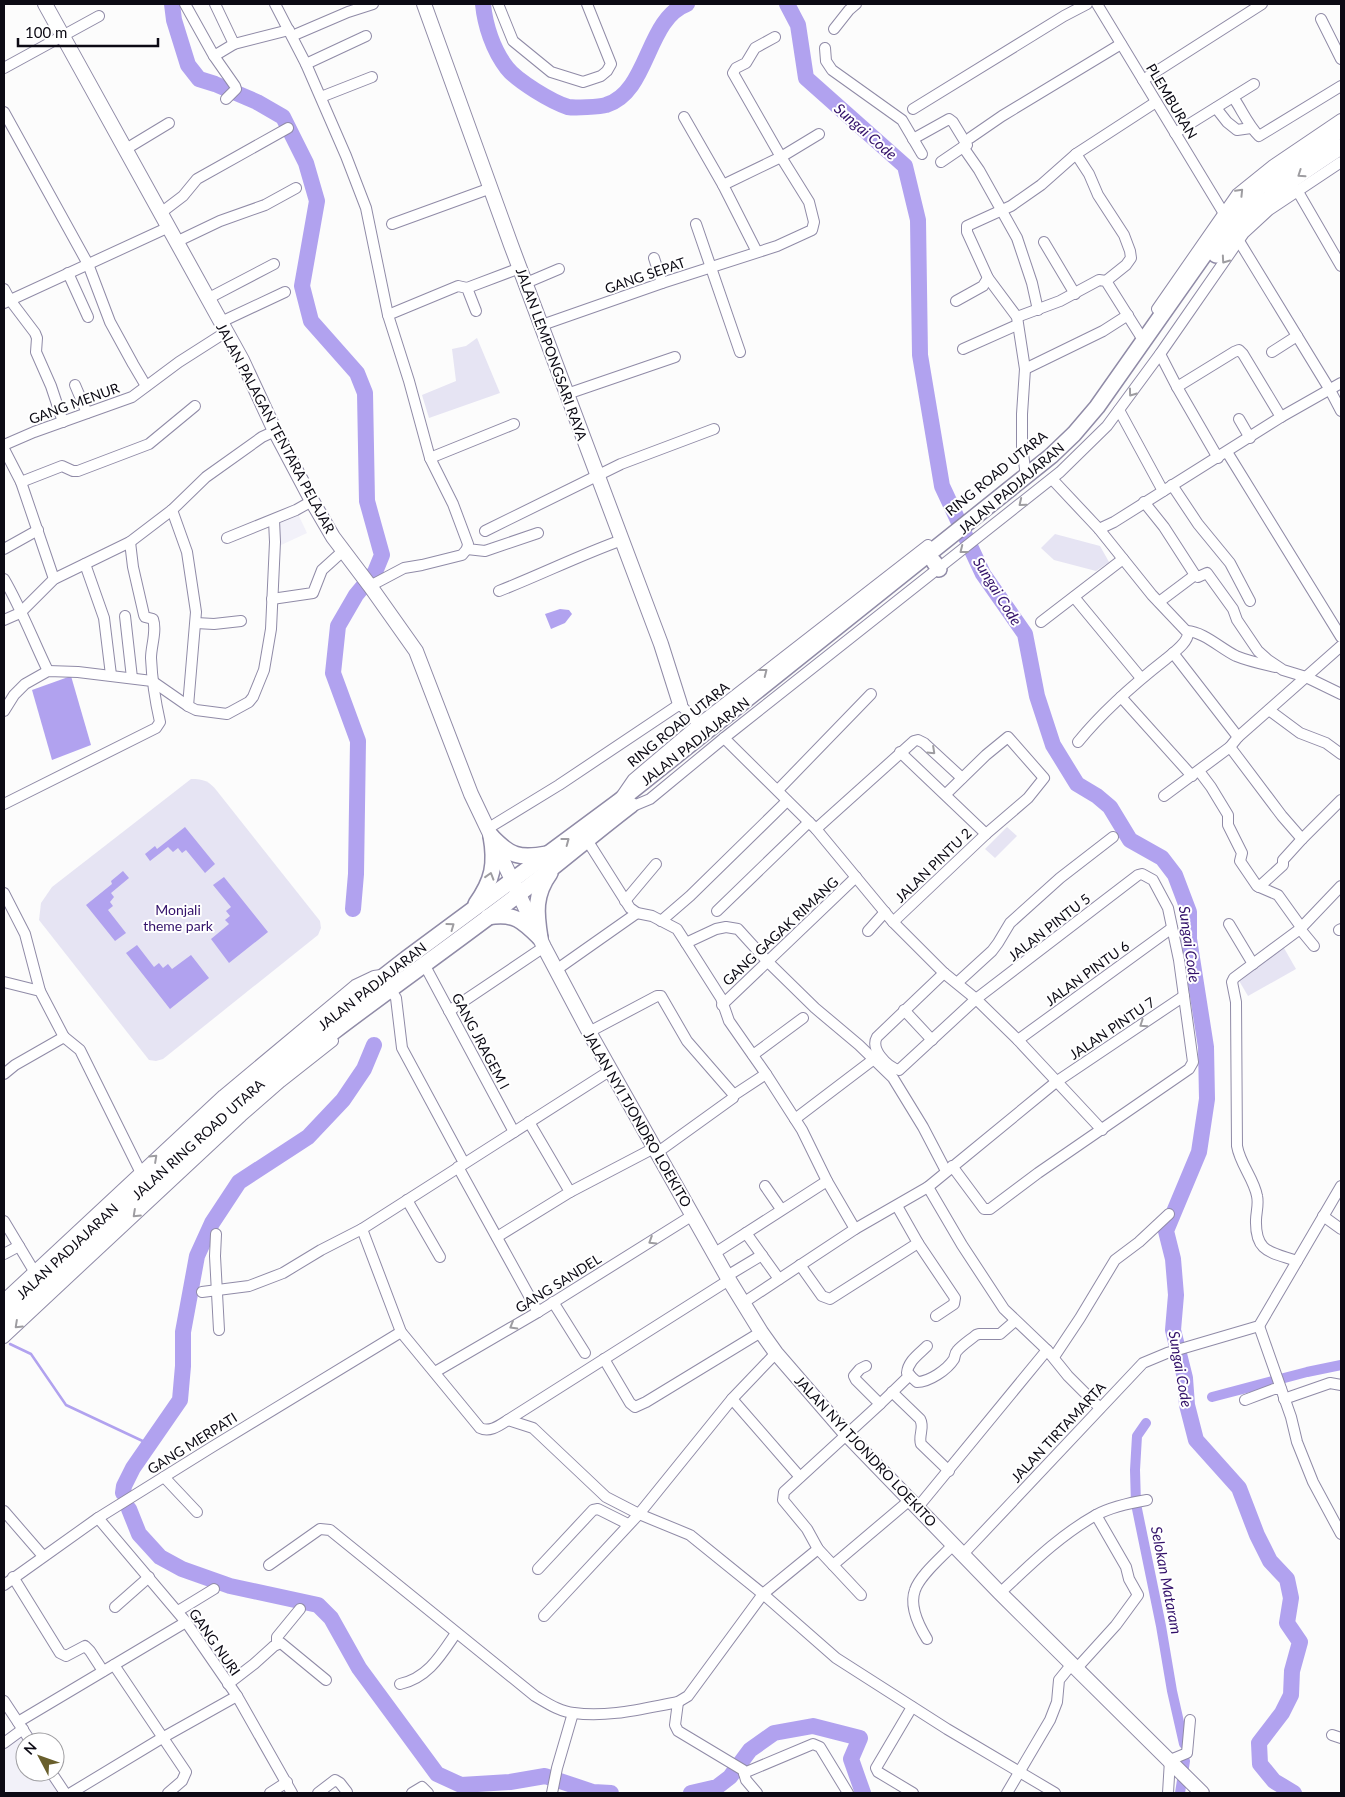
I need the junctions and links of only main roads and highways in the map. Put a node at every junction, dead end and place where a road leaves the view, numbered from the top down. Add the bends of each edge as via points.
1 (424, 4) edge
2 (48, 5) edge
3 (1341, 130) edge
4 (1341, 147) edge
5 (972, 526) junction
6 (680, 704) road end
7 (621, 806) junction
8 (489, 833) junction
9 (552, 859) junction
10 (512, 880) junction
11 (519, 894) junction
12 (471, 911) junction
13 (488, 917) junction
14 (542, 942) junction
15 (390, 985) junction
16 (4, 1311) edge
17 (4, 1326) edge
18 (1202, 1793) edge

1 - 6 main road, JALAN LEMPONGSARI RAYA via 661,644
2 - 8 main road, JALAN PALAGAN TENTARA PELAJAR via 209,298 333,538 416,651 459,766
3 - 5 highway, JALAN PADJAJARAN via 1260,187 1242,205 1182,279 1097,407 1052,456 1027,472
4 -> 5 highway, JALAN PADJAJARAN via 1269,196 1232,233 1083,434 1054,462
5 - 7 highway, JALAN PADJAJARAN via 940,555
9 -> 7 highway, JALAN PADJAJARAN
7 - 9 highway, JALAN PADJAJARAN via 587,840
8 - 9 highway via 503,849 518,856
8 - 10 main road, JALAN PALAGAN TENTARA PELAJAR
12 -> 8 highway via 490,878 494,853
9 - 10 highway, JALAN PADJAJARAN
9 - 11 highway, JALAN PADJAJARAN
9 - 14 highway via 540,890 536,915
10 - 11 main road, JALAN PALAGAN TENTARA PELAJAR
10 - 12 highway, JALAN PADJAJARAN
11 - 13 highway, JALAN PADJAJARAN
11 - 14 main road, JALAN NYI TJONDRO LOEKITO
15 -> 12 highway, JALAN PADJAJARAN
13 - 14 highway via 507,915 518,919
13 - 15 highway, JALAN PADJAJARAN
14 - 18 main road, JALAN NYI TJONDRO LOEKITO via 728,1278 776,1353 847,1435 1000,1593
15 - 16 highway, JALAN PADJAJARAN via 271,1064
15 - 17 highway, JALAN PADJAJARAN via 256,1094

